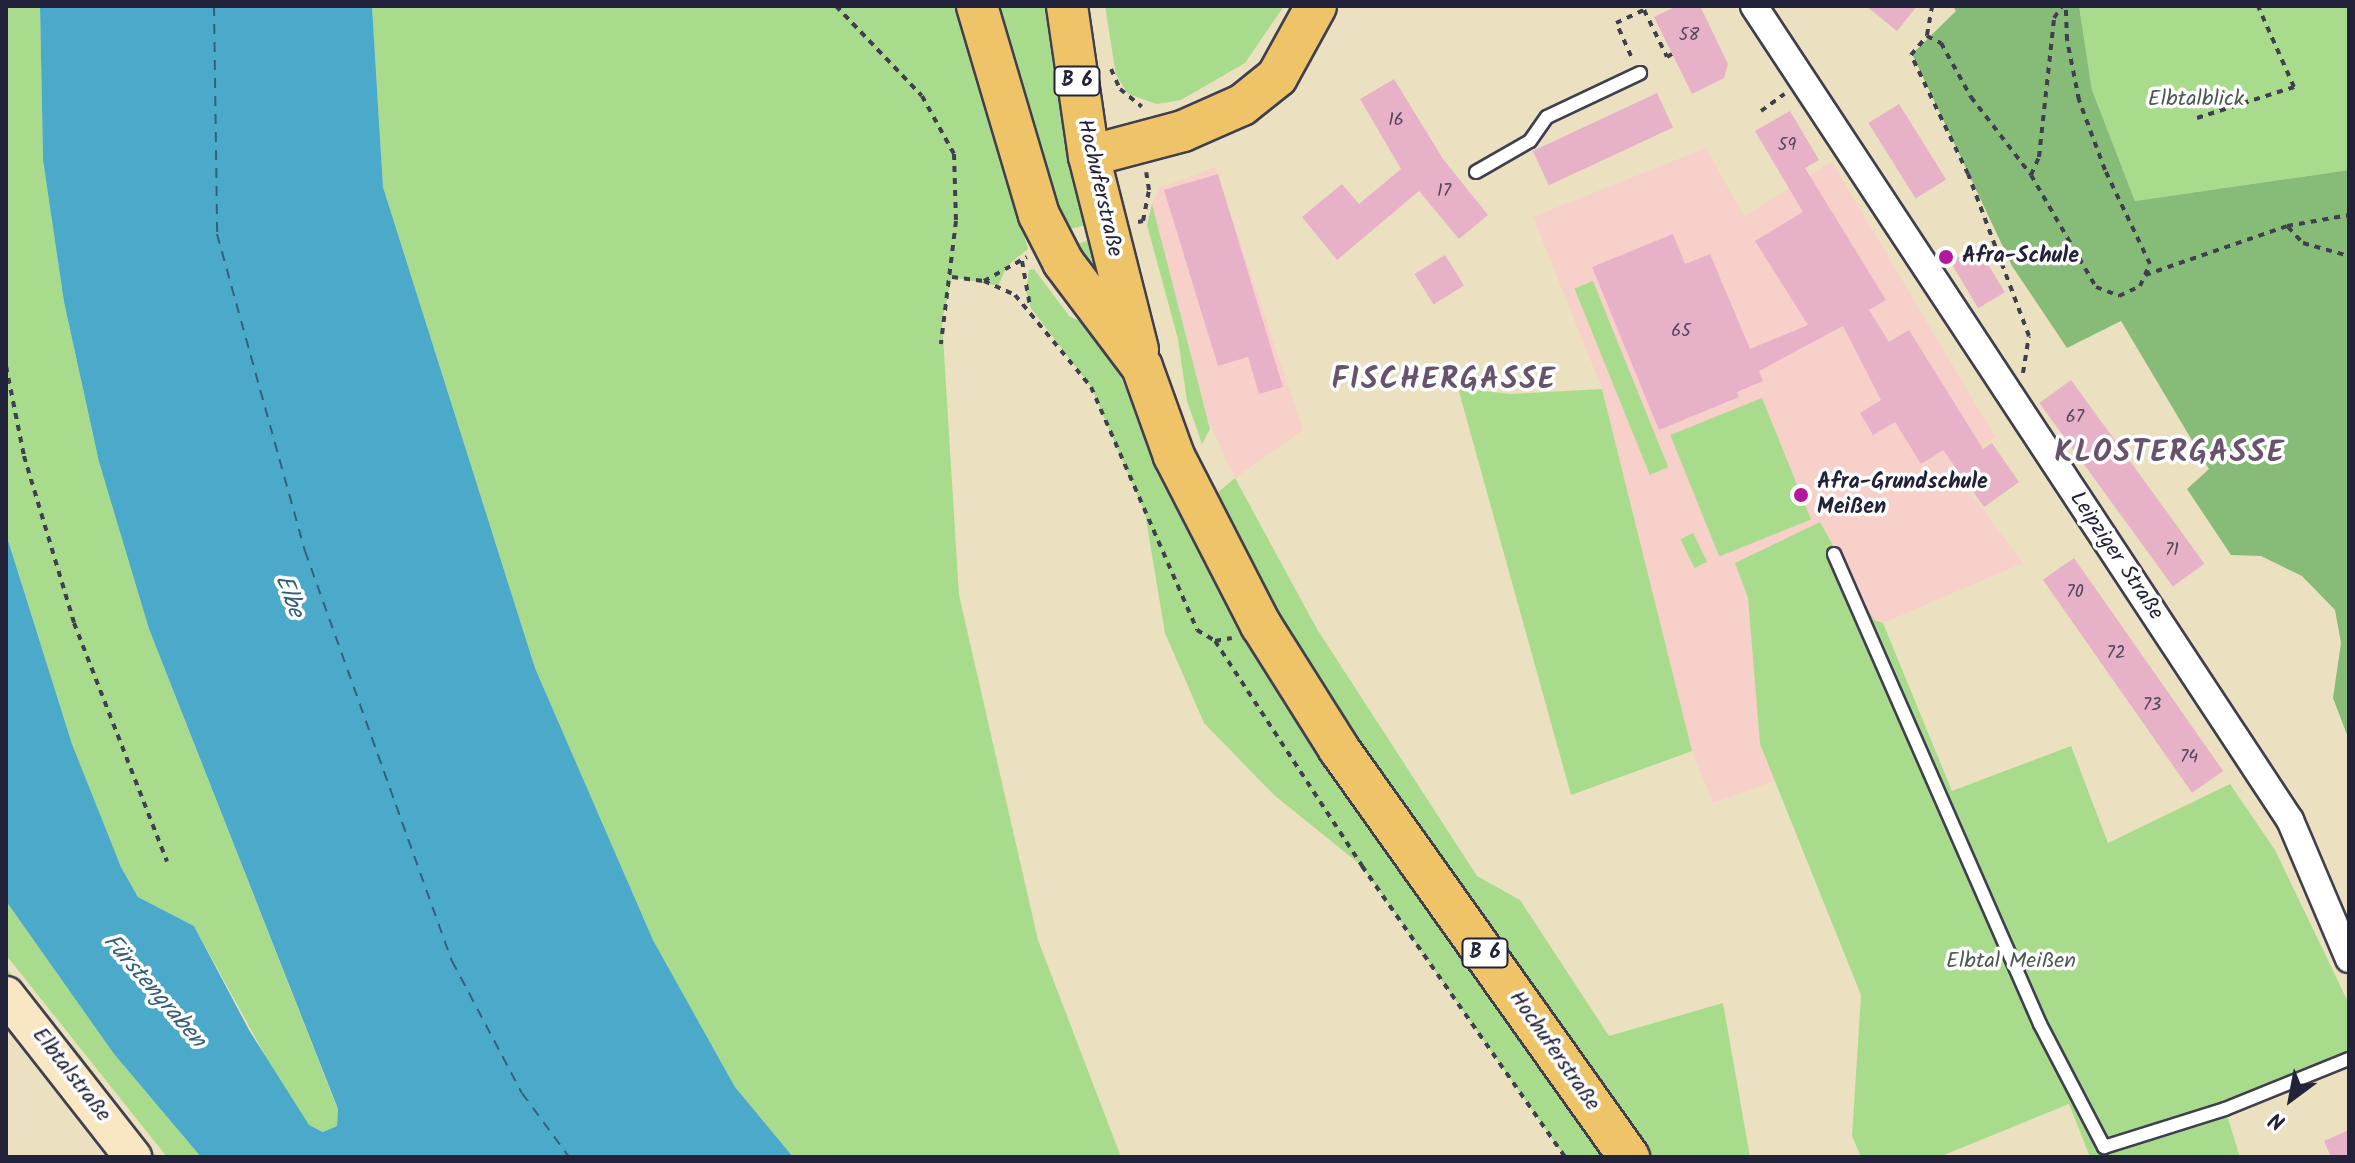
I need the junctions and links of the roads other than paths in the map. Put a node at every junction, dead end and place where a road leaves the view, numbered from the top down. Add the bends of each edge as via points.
1 (977, 6) edge
2 (1067, 6) edge
3 (1316, 6) edge
4 (1754, 6) edge
5 (1640, 73) road end
6 (1089, 156) junction
7 (1476, 172) dead end
8 (1142, 367) junction
9 (1834, 554) dead end
10 (2349, 959) edge
11 (6, 995) edge
12 (2349, 1059) edge
13 (133, 1157) edge
14 (1629, 1157) edge

1 - 8 main road via 1039,215 1063,262
2 - 6 main road, Hochuferstraße / B 6
3 - 6 main road via 1277,77 1242,105 1183,131
4 - 10 street, Leipziger Straße via 2290,820
5 - 7 lane via 1547,117 1530,141
6 - 8 main road, Hochuferstraße / B 6
8 - 14 main road, Hochuferstraße / B 6 via 1197,507 1261,625 1339,749
9 - 12 lane via 2040,1024 2104,1147 2225,1109
11 - 13 street, Elbtalstraße

